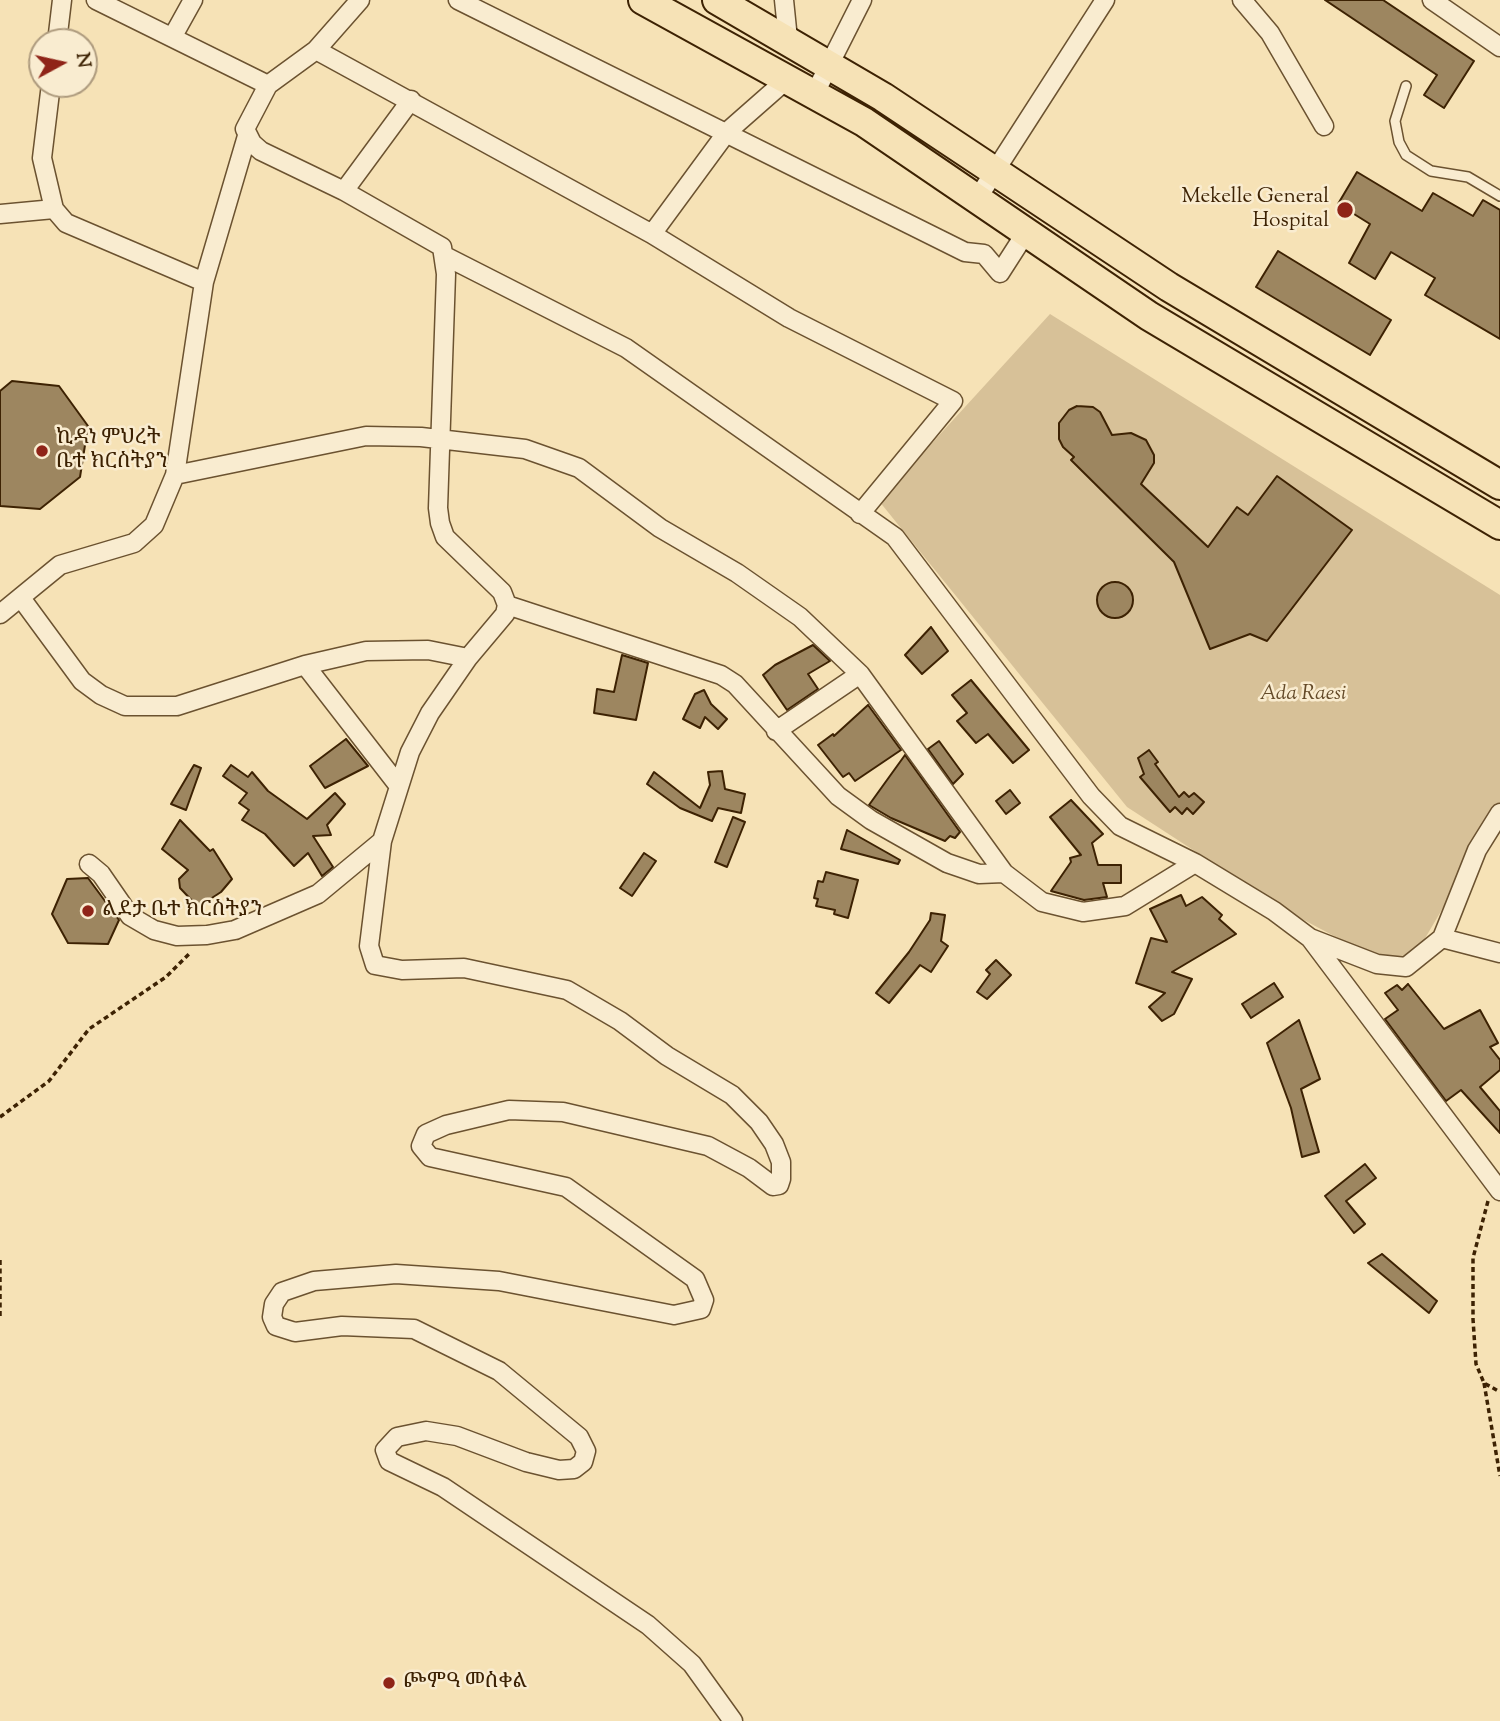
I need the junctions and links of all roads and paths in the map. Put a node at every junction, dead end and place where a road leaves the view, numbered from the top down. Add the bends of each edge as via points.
1 (62, 0) edge
2 (96, 0) edge
3 (193, 0) edge
4 (360, 0) edge
5 (458, 0) edge
6 (643, 0) edge
7 (717, 0) edge
8 (784, 0) edge
9 (862, 0) edge
10 (1105, 0) edge
11 (1242, 0) edge
12 (1432, 0) edge
13 (59, 28) edge
14 (173, 36) junction
15 (788, 39) junction
16 (1500, 47) edge
17 (316, 50) junction
18 (829, 63) junction
19 (785, 81) junction
20 (268, 85) junction
21 (1406, 86) dead end
22 (815, 93) junction
23 (49, 98) edge
24 (411, 100) junction
25 (1324, 125) dead end
26 (727, 132) junction
27 (247, 136) junction
28 (994, 170) junction
29 (344, 191) junction
30 (1500, 197) edge
31 (976, 199) junction
32 (54, 209) junction
33 (0, 214) edge
34 (1025, 233) junction
35 (652, 234) junction
36 (1102, 242) junction
37 (446, 256) junction
38 (1081, 272) junction
39 (204, 282) junction
40 (442, 441) junction
41 (175, 475) junction
42 (1500, 485) edge
43 (860, 514) junction
44 (1500, 525) edge
45 (21, 597) junction
46 (507, 605) junction
47 (0, 614) edge
48 (468, 658) junction
49 (305, 665) junction
50 (860, 674) junction
51 (776, 731) junction
52 (398, 785) junction
53 (1500, 813) edge
54 (382, 841) junction
55 (1195, 863) junction
56 (89, 864) dead end
57 (1004, 873) junction
58 (207, 935) junction
59 (1310, 938) junction
60 (1442, 938) junction
61 (1500, 953) edge
62 (0, 1117) edge
63 (1497, 1187) edge
64 (0, 1260) edge
65 (0, 1317) edge
66 (1484, 1383) junction
67 (1500, 1392) edge
68 (1500, 1476) edge
69 (733, 1721) edge

1 - 13 street
2 - 14 street
3 - 14 street
4 - 17 street
5 - 26 street
6 - 19 main road
7 - 15 main road
8 - 15 street
9 - 18 street
10 - 28 street
11 - 25 street via 1270,33
12 - 16 street
14 - 20 street
15 - 18 main road
17 - 20 street
17 - 24 street
18 - 22 street
18 - 28 main road
19 - 22 main road
19 - 26 street
20 - 27 street via 247,121
21 - 30 lane via 1395,121 1406,155 1431,171 1468,177
22 - 31 main road
23 - 32 street via 42,158
24 - 29 street
24 - 35 street
26 - 34 street via 965,252 984,254 1000,272
26 - 35 street
27 - 29 street via 261,151
27 - 39 street
28 - 31 street
28 - 36 main road
29 - 37 street via 434,240
31 - 34 main road
32 - 33 street
32 - 39 street via 66,223
34 - 38 main road
35 - 43 street via 789,318 953,401
36 - 38 main road
36 - 42 main road
37 - 40 street
37 - 43 street via 626,348
38 - 44 main road
39 - 41 street
40 - 41 street via 366,436
40 - 46 street via 438,508 445,537 502,592
40 - 50 street via 525,449 579,468 660,528 800,617
41 - 45 street via 154,525 134,543 60,565
43 - 55 street via 895,537 1110,816 1120,826
45 - 47 street
45 - 49 street via 82,681 125,706 177,706
46 - 48 street via 505,614
46 - 51 street via 721,675 735,684
48 - 49 street via 428,649 366,651
48 - 52 street via 430,713
49 - 52 street
50 - 51 street
50 - 57 street
51 - 57 street via 838,796 871,820 947,863 979,874
52 - 54 street
53 - 60 street via 1477,850
54 - 58 street via 318,894 234,930
54 - 69 street via 369,946 375,965 402,970 464,968 567,990 732,1095 774,1144 782,1179 773,1186 708,1146 563,1112 509,1110 446,1125 426,1134 421,1146 430,1157 566,1187 695,1279 704,1300 701,1309 674,1315 499,1281 396,1274 314,1281 282,1292 274,1304 275,1326 295,1332 342,1326 414,1329 499,1370 579,1437 586,1451 583,1462 574,1469 526,1462 457,1436 426,1431 397,1437 385,1450 389,1461 443,1487 648,1625 692,1664
55 - 57 street via 1125,906 1083,912 1042,902
55 - 59 street
56 - 58 street via 130,916 177,936
58 - 62 path via 166,977 89,1030 49,1081
59 - 60 street via 1377,964 1406,967
59 - 63 street
60 - 61 street
63 - 66 path via 1473,1258 1476,1364
64 - 65 path
66 - 67 path
66 - 68 path

